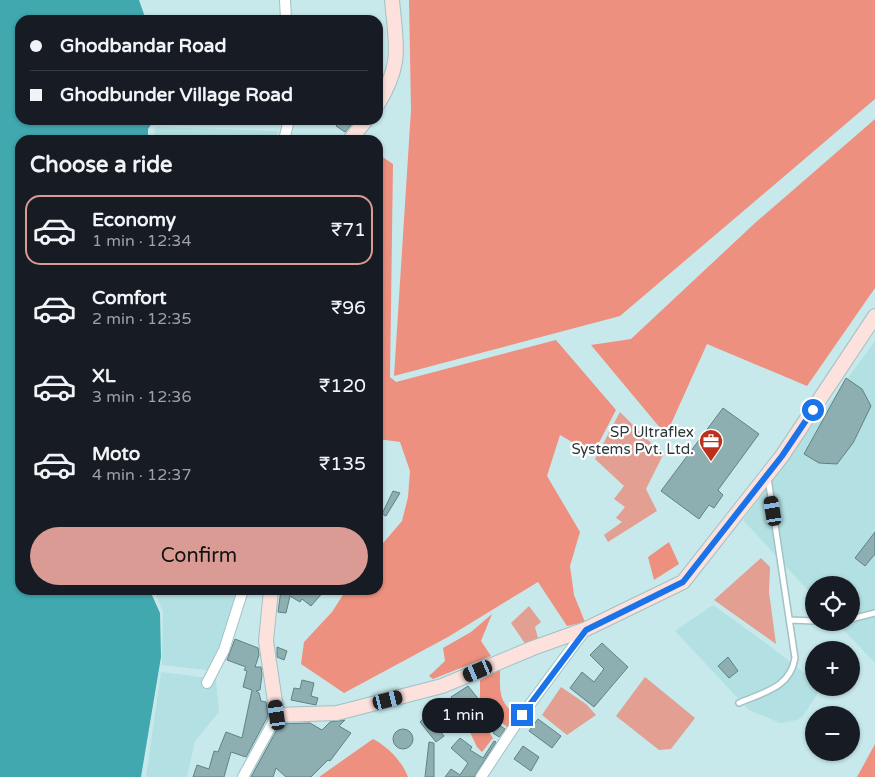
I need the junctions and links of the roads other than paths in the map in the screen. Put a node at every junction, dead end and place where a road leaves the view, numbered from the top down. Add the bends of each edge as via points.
1 (285, 0) edge
2 (392, 0) edge
3 (286, 15) edge
4 (383, 94) edge
5 (362, 125) edge
6 (354, 135) edge
7 (875, 316) edge
8 (767, 475) junction
9 (241, 595) edge
10 (270, 595) edge
11 (875, 613) edge
12 (860, 616) edge
13 (790, 620) junction
14 (805, 621) edge
15 (586, 630) junction
16 (207, 682) dead end
17 (738, 703) dead end
18 (277, 715) junction
19 (243, 777) edge
20 (481, 777) edge

1 - 3 street
2 - 4 street via 397,57
5 - 6 street
7 - 8 street
8 - 13 lane
8 - 15 street via 683,582
9 - 16 street via 224,650
10 - 18 street via 266,641
11 - 12 lane
13 - 14 lane
13 - 17 lane via 796,658 789,676 782,685
15 - 18 street via 442,686 337,713
15 - 20 street via 522,715
18 - 19 street

